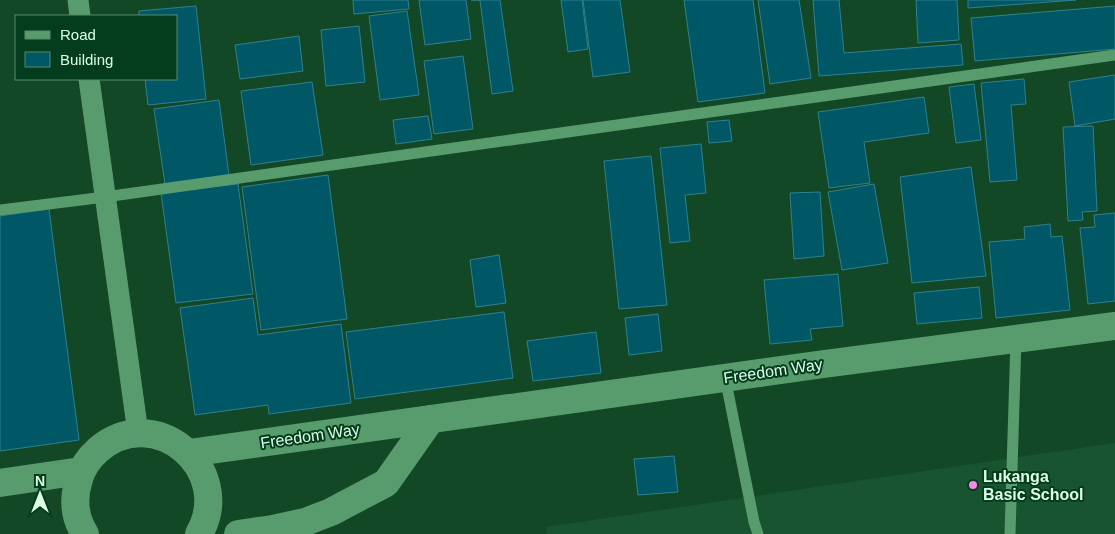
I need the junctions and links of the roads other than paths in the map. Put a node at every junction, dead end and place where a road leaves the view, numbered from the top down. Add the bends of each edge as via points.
1 (78, 0) edge
2 (80, 15) edge
3 (1115, 55) edge
4 (89, 80) edge
5 (105, 197) junction
6 (0, 210) edge
7 (1115, 326) edge
8 (1016, 339) junction
9 (725, 377) junction
10 (432, 419) junction
11 (138, 433) junction
12 (189, 453) junction
13 (81, 472) junction
14 (0, 483) edge
15 (85, 534) edge
16 (198, 534) edge
17 (238, 534) edge
18 (758, 534) edge
19 (1010, 534) edge

1 - 2 street
3 - 5 lane
4 - 5 street
5 - 6 lane
5 - 11 street
7 - 8 main road, Freedom Way
8 - 9 main road, Freedom Way
8 - 19 lane
9 - 10 main road, Freedom Way
9 - 18 lane
10 - 12 main road, Freedom Way
10 - 17 main road via 386,483 305,522
11 - 12 main road via 157,435
11 - 13 main road via 104,445 91,456
12 - 16 main road via 201,469 207,486 208,505
13 - 14 main road
13 - 15 main road via 75,490 75,509

